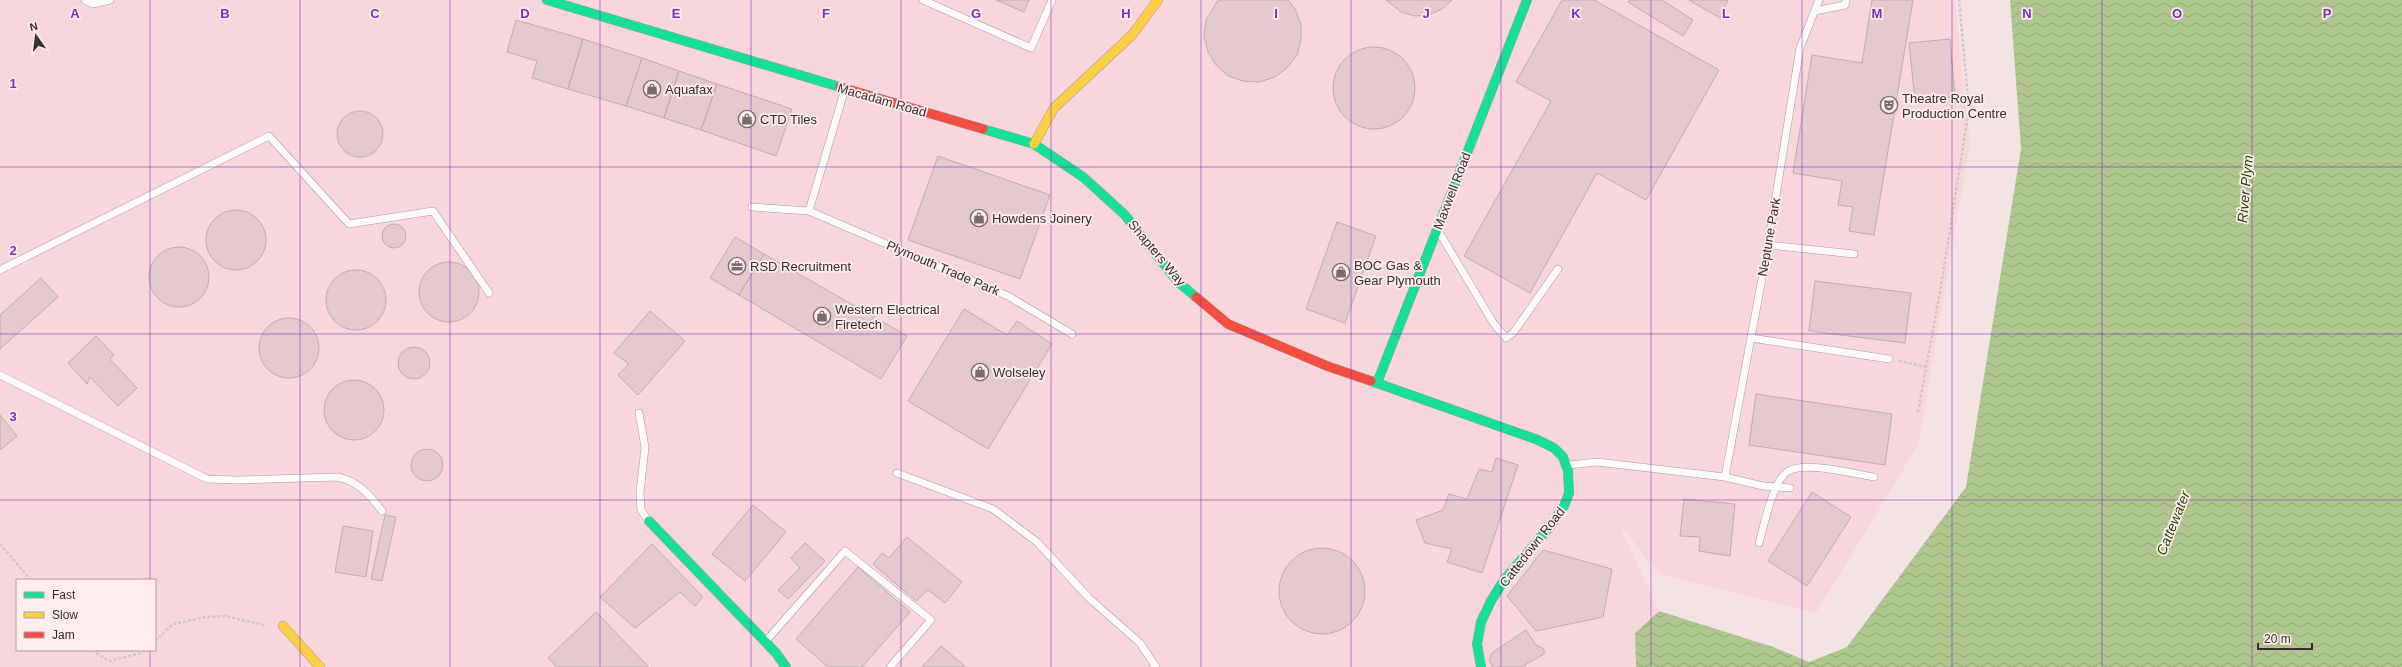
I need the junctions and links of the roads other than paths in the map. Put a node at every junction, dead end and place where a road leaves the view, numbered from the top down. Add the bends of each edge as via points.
1 (85, 0) edge
2 (110, 0) edge
3 (547, 0) edge
4 (923, 0) edge
5 (1052, 0) edge
6 (1158, 0) edge
7 (1526, 0) edge
8 (1819, 0) edge
9 (1846, 0) edge
10 (1815, 11) junction
11 (845, 89) junction
12 (1034, 144) junction
13 (752, 207) dead end
14 (809, 211) junction
15 (1437, 228) junction
16 (1768, 245) junction
17 (1854, 254) dead end
18 (1558, 269) dead end
19 (0, 270) edge
20 (489, 294) dead end
21 (1072, 334) dead end
22 (1751, 338) junction
23 (1889, 359) road end
24 (0, 375) edge
25 (1377, 383) junction
26 (639, 413) dead end
27 (1566, 466) junction
28 (897, 473) dead end
29 (1724, 477) junction
30 (1874, 477) dead end
31 (1776, 487) junction
32 (1790, 488) dead end
33 (382, 511) dead end
34 (649, 521) joint
35 (1759, 543) dead end
36 (283, 626) road end
37 (765, 642) junction
38 (320, 667) edge
39 (786, 667) edge
40 (890, 667) edge
41 (1156, 667) edge
42 (1480, 667) edge

1 - 2 lane via 93,4
3 - 11 street, Macadam Road via 716,48
4 - 5 lane via 1030,48
6 - 12 street via 1132,35 1054,108
7 - 15 street, Maxwell Road
8 - 10 lane, Neptune Park
9 - 10 lane via 1845,6
10 - 16 lane, Neptune Park via 1800,48
11 - 12 street, Macadam Road
11 - 14 lane
12 - 25 street, Shapters Way via 1083,177 1124,214 1179,284 1228,324 1327,366
13 - 14 lane, Plymouth Trade Park
14 - 21 lane, Plymouth Trade Park via 1008,296
15 - 18 lane via 1494,324 1506,338 1513,333
15 - 25 street, Maxwell Road
16 - 17 lane
16 - 22 lane, Neptune Park
19 - 20 lane via 269,136 349,224 433,211
22 - 23 lane
22 - 29 lane, Neptune Park
24 - 33 lane via 207,479 338,477 352,480 369,493
25 - 27 street, Cattedown Road via 1538,440 1559,451
26 - 34 lane via 645,447 640,493 641,510
27 - 29 lane via 1597,462
27 - 42 street, Cattedown Road via 1570,485 1565,505 1502,583 1488,606 1477,648
28 - 41 lane via 993,509 1037,542 1089,598 1140,643
29 - 31 lane
30 - 31 lane via 1803,466 1787,472
31 - 32 lane
31 - 35 lane
34 - 37 street
36 - 38 street
37 - 39 street
37 - 40 lane via 845,551 931,620

